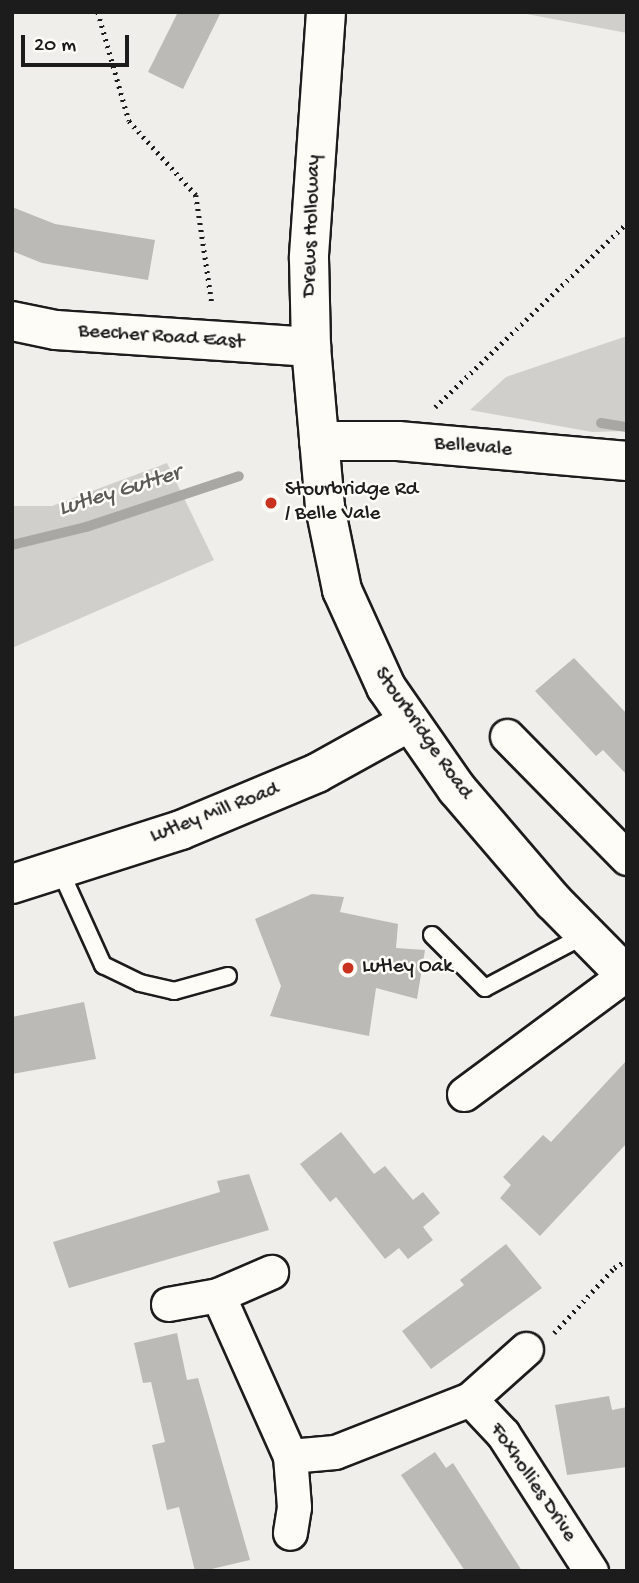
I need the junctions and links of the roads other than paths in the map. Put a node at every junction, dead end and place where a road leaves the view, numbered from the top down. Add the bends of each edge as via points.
1 (326, 12) edge
2 (12, 321) edge
3 (311, 347) junction
4 (319, 441) junction
5 (627, 461) edge
6 (409, 722) junction
7 (507, 736) dead end
8 (627, 858) edge
9 (59, 868) junction
10 (12, 884) edge
11 (585, 934) junction
12 (432, 935) dead end
13 (228, 976) dead end
14 (626, 976) edge
15 (464, 1094) dead end
16 (271, 1272) dead end
17 (218, 1295) junction
18 (168, 1304) dead end
19 (526, 1349) road end
20 (470, 1399) junction
21 (290, 1457) junction
22 (290, 1533) dead end
23 (591, 1571) edge

1 - 3 main road, Drews Holloway via 309,258
2 - 3 main road, Beecher Road East via 56,330
3 - 4 main road, Drews Holloway
4 - 5 main road, Bellevale via 398,441
4 - 6 main road, Stourbridge Road via 325,507 342,590 366,651
6 - 9 main road, Lutley Mill Road via 304,779 181,830
6 - 11 main road, Stourbridge Road via 484,822
7 - 8 street
9 - 10 main road, Lutley Mill Road
9 - 13 lane via 103,965 140,983 174,992
11 - 12 lane via 485,988
11 - 14 main road, Stourbridge Road
14 - 15 street
16 - 17 street
17 - 18 street
17 - 21 street
19 - 20 street
20 - 21 street via 335,1452
20 - 23 street, Foxhollies Drive via 503,1434
21 - 22 street via 294,1507

